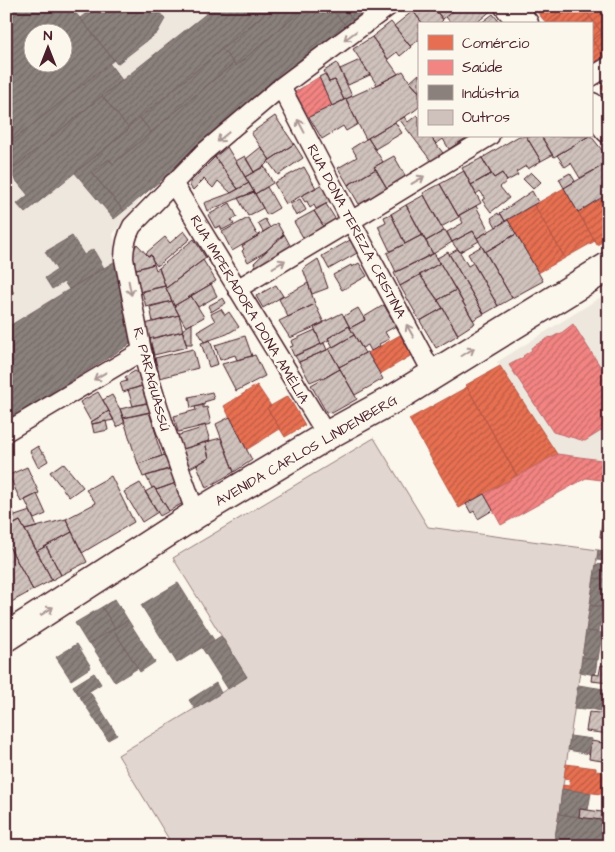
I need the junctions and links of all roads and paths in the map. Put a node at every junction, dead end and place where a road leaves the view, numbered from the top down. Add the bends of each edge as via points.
1 (389, 6) edge
2 (509, 6) edge
3 (522, 22) edge
4 (609, 66) edge
5 (592, 76) edge
6 (281, 87) junction
7 (592, 108) edge
8 (609, 130) edge
9 (487, 138) edge
10 (173, 183) junction
11 (351, 221) junction
12 (609, 266) edge
13 (237, 289) junction
14 (142, 351) junction
15 (433, 374) junction
16 (6, 432) edge
17 (328, 435) junction
18 (196, 514) junction
19 (6, 638) edge

1 -> 6 street
2 - 3 main road
4 - 5 street
6 -> 10 street
11 -> 6 street, RUA DONA TEREZA CRISTINA
7 - 8 main road
11 -> 9 street
10 - 13 street, RUA IMPERADORA DONA AMÉLIA
10 -> 14 street, R. PARAGUASSÚ via 132,226 126,240 124,259
13 -> 11 street
15 -> 11 street, RUA DONA TEREZA CRISTINA
15 -> 12 main road, AVENIDA CARLOS LINDENBERG
13 - 17 street, RUA IMPERADORA DONA AMÉLIA
14 -> 16 street
14 - 18 street, R. PARAGUASSÚ
15 - 17 main road, AVENIDA CARLOS LINDENBERG
17 - 18 main road, AVENIDA CARLOS LINDENBERG
19 -> 18 main road, AVENIDA CARLOS LINDENBERG

